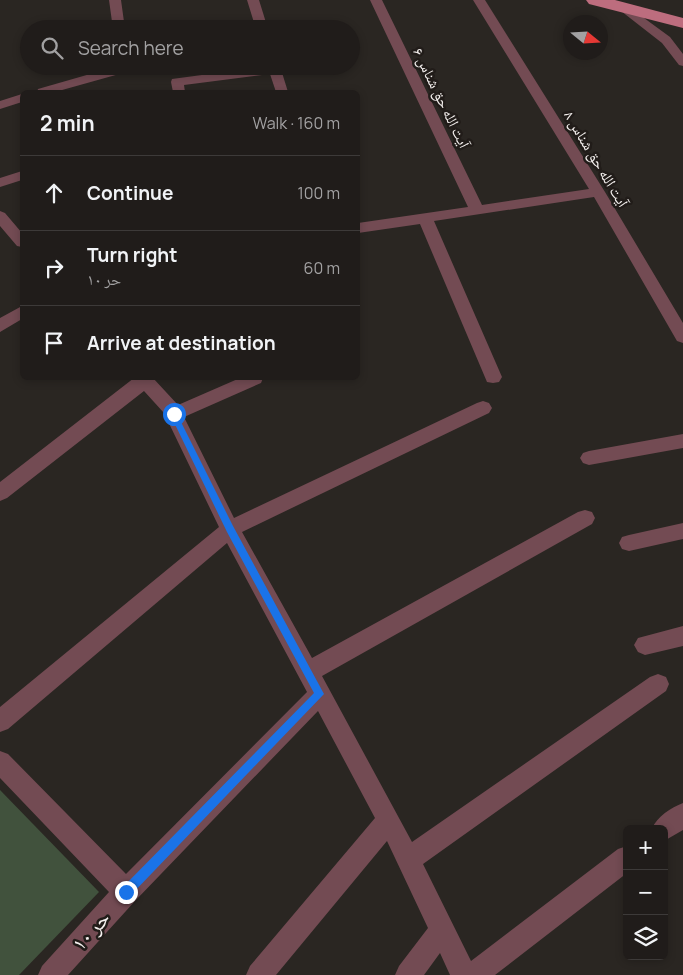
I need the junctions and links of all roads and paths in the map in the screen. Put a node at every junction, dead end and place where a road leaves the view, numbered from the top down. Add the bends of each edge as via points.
1 (115, 0) edge
2 (253, 0) edge
3 (376, 0) edge
4 (479, 0) edge
5 (595, 0) edge
6 (625, 9) junction
7 (118, 20) edge
8 (259, 20) edge
9 (683, 23) edge
10 (683, 62) edge
11 (102, 75) edge
12 (239, 75) edge
13 (276, 75) edge
14 (178, 87) edge
15 (49, 90) edge
16 (281, 90) edge
17 (20, 99) edge
18 (0, 105) edge
19 (20, 176) edge
20 (0, 183) edge
21 (598, 192) junction
22 (477, 210) junction
23 (0, 216) edge
24 (425, 218) junction
25 (360, 228) edge
26 (20, 240) edge
27 (20, 313) edge
28 (0, 326) edge
29 (683, 336) edge
30 (493, 377) dead end
31 (144, 380) edge
32 (146, 380) edge
33 (250, 380) edge
34 (483, 408) dead end
35 (174, 414) junction
36 (683, 441) edge
37 (589, 458) dead end
38 (0, 493) edge
39 (585, 518) dead end
40 (230, 529) junction
41 (683, 531) edge
42 (629, 543) dead end
43 (683, 636) edge
44 (645, 645) dead end
45 (308, 672) junction
46 (658, 684) dead end
47 (320, 694) junction
48 (0, 721) edge
49 (0, 762) edge
50 (683, 814) edge
51 (389, 820) junction
52 (668, 826) edge
53 (408, 860) junction
54 (623, 861) edge
55 (126, 892) junction
56 (442, 930) junction
57 (51, 975) edge
58 (259, 975) edge
59 (408, 975) edge
60 (464, 975) edge
61 (474, 975) edge

1 - 7 street
2 - 8 street
3 - 22 street, آیت الله حق شناس ۶
4 - 21 street, آیت الله حق شناس ۸
5 - 6 main road
6 - 9 main road
6 - 10 street via 666,40
11 - 15 street
12 - 14 street
13 - 16 street
17 - 18 street
19 - 20 street
21 - 22 street
21 - 29 street, آیت الله حق شناس ۸
22 - 24 street
23 - 26 street
24 - 25 street
24 - 30 street
27 - 28 street
31 - 38 street
32 - 35 street
33 - 35 street
34 - 40 street
35 - 40 street
36 - 37 street
39 - 45 street
40 - 45 street
40 - 48 street
41 - 42 street
43 - 44 street
45 - 47 street
46 - 53 street
47 - 51 street
47 - 55 street, حر ۱۰
49 - 55 street
50 - 52 street
51 - 53 street
51 - 58 street
53 - 56 street
54 - 61 street
55 - 57 street, حر ۱۰
56 - 59 street
56 - 60 street

